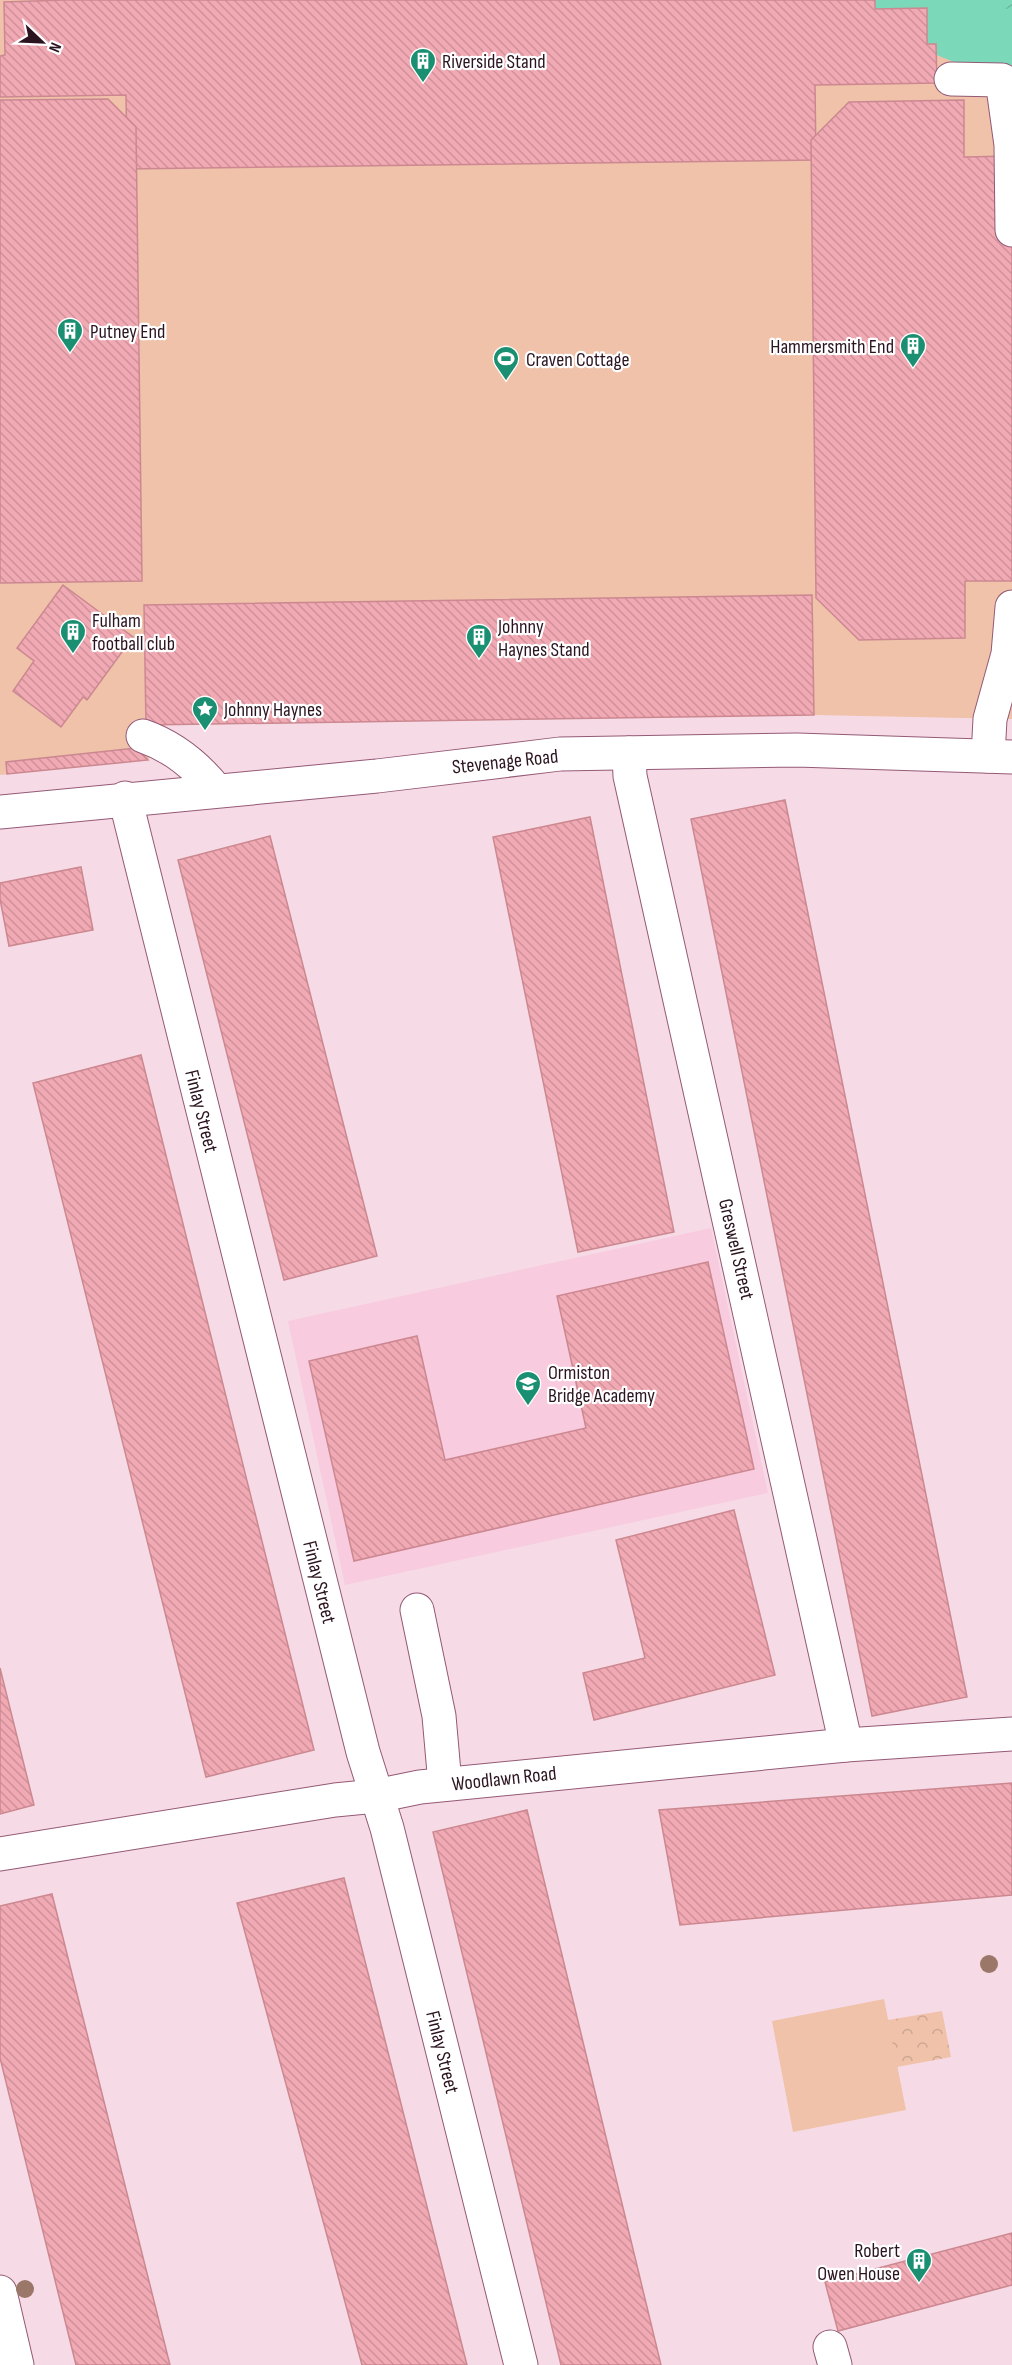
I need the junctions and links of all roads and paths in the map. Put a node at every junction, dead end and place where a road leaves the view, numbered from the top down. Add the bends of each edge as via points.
1 (951, 79) dead end
2 (1012, 230) edge
3 (1012, 607) edge
4 (142, 736) dead end
5 (629, 753) junction
6 (1000, 756) edge
7 (216, 790) junction
8 (125, 798) junction
9 (0, 812) edge
10 (417, 1610) dead end
11 (1012, 1734) edge
12 (846, 1745) junction
13 (445, 1784) junction
14 (376, 1796) junction
15 (0, 1854) edge
16 (0, 2292) edge
17 (17, 2365) edge
18 (521, 2365) edge

1 - 2 street via 1002,80 1011,145
3 - 6 street via 1008,654 990,719
4 - 7 street via 177,752 199,769
5 - 6 street, Stevenage Road via 798,750
5 - 7 street, Stevenage Road via 560,754
5 - 12 street, Greswell Street via 630,776
7 - 8 street, Stevenage Road
8 - 9 street, Stevenage Road
8 - 14 street, Finlay Street
10 - 13 street via 439,1716
11 - 12 street, Woodlawn Road
12 - 13 street, Woodlawn Road
13 - 14 street, Woodlawn Road
14 - 15 street, Woodlawn Road
14 - 18 street, Finlay Street
16 - 17 street

